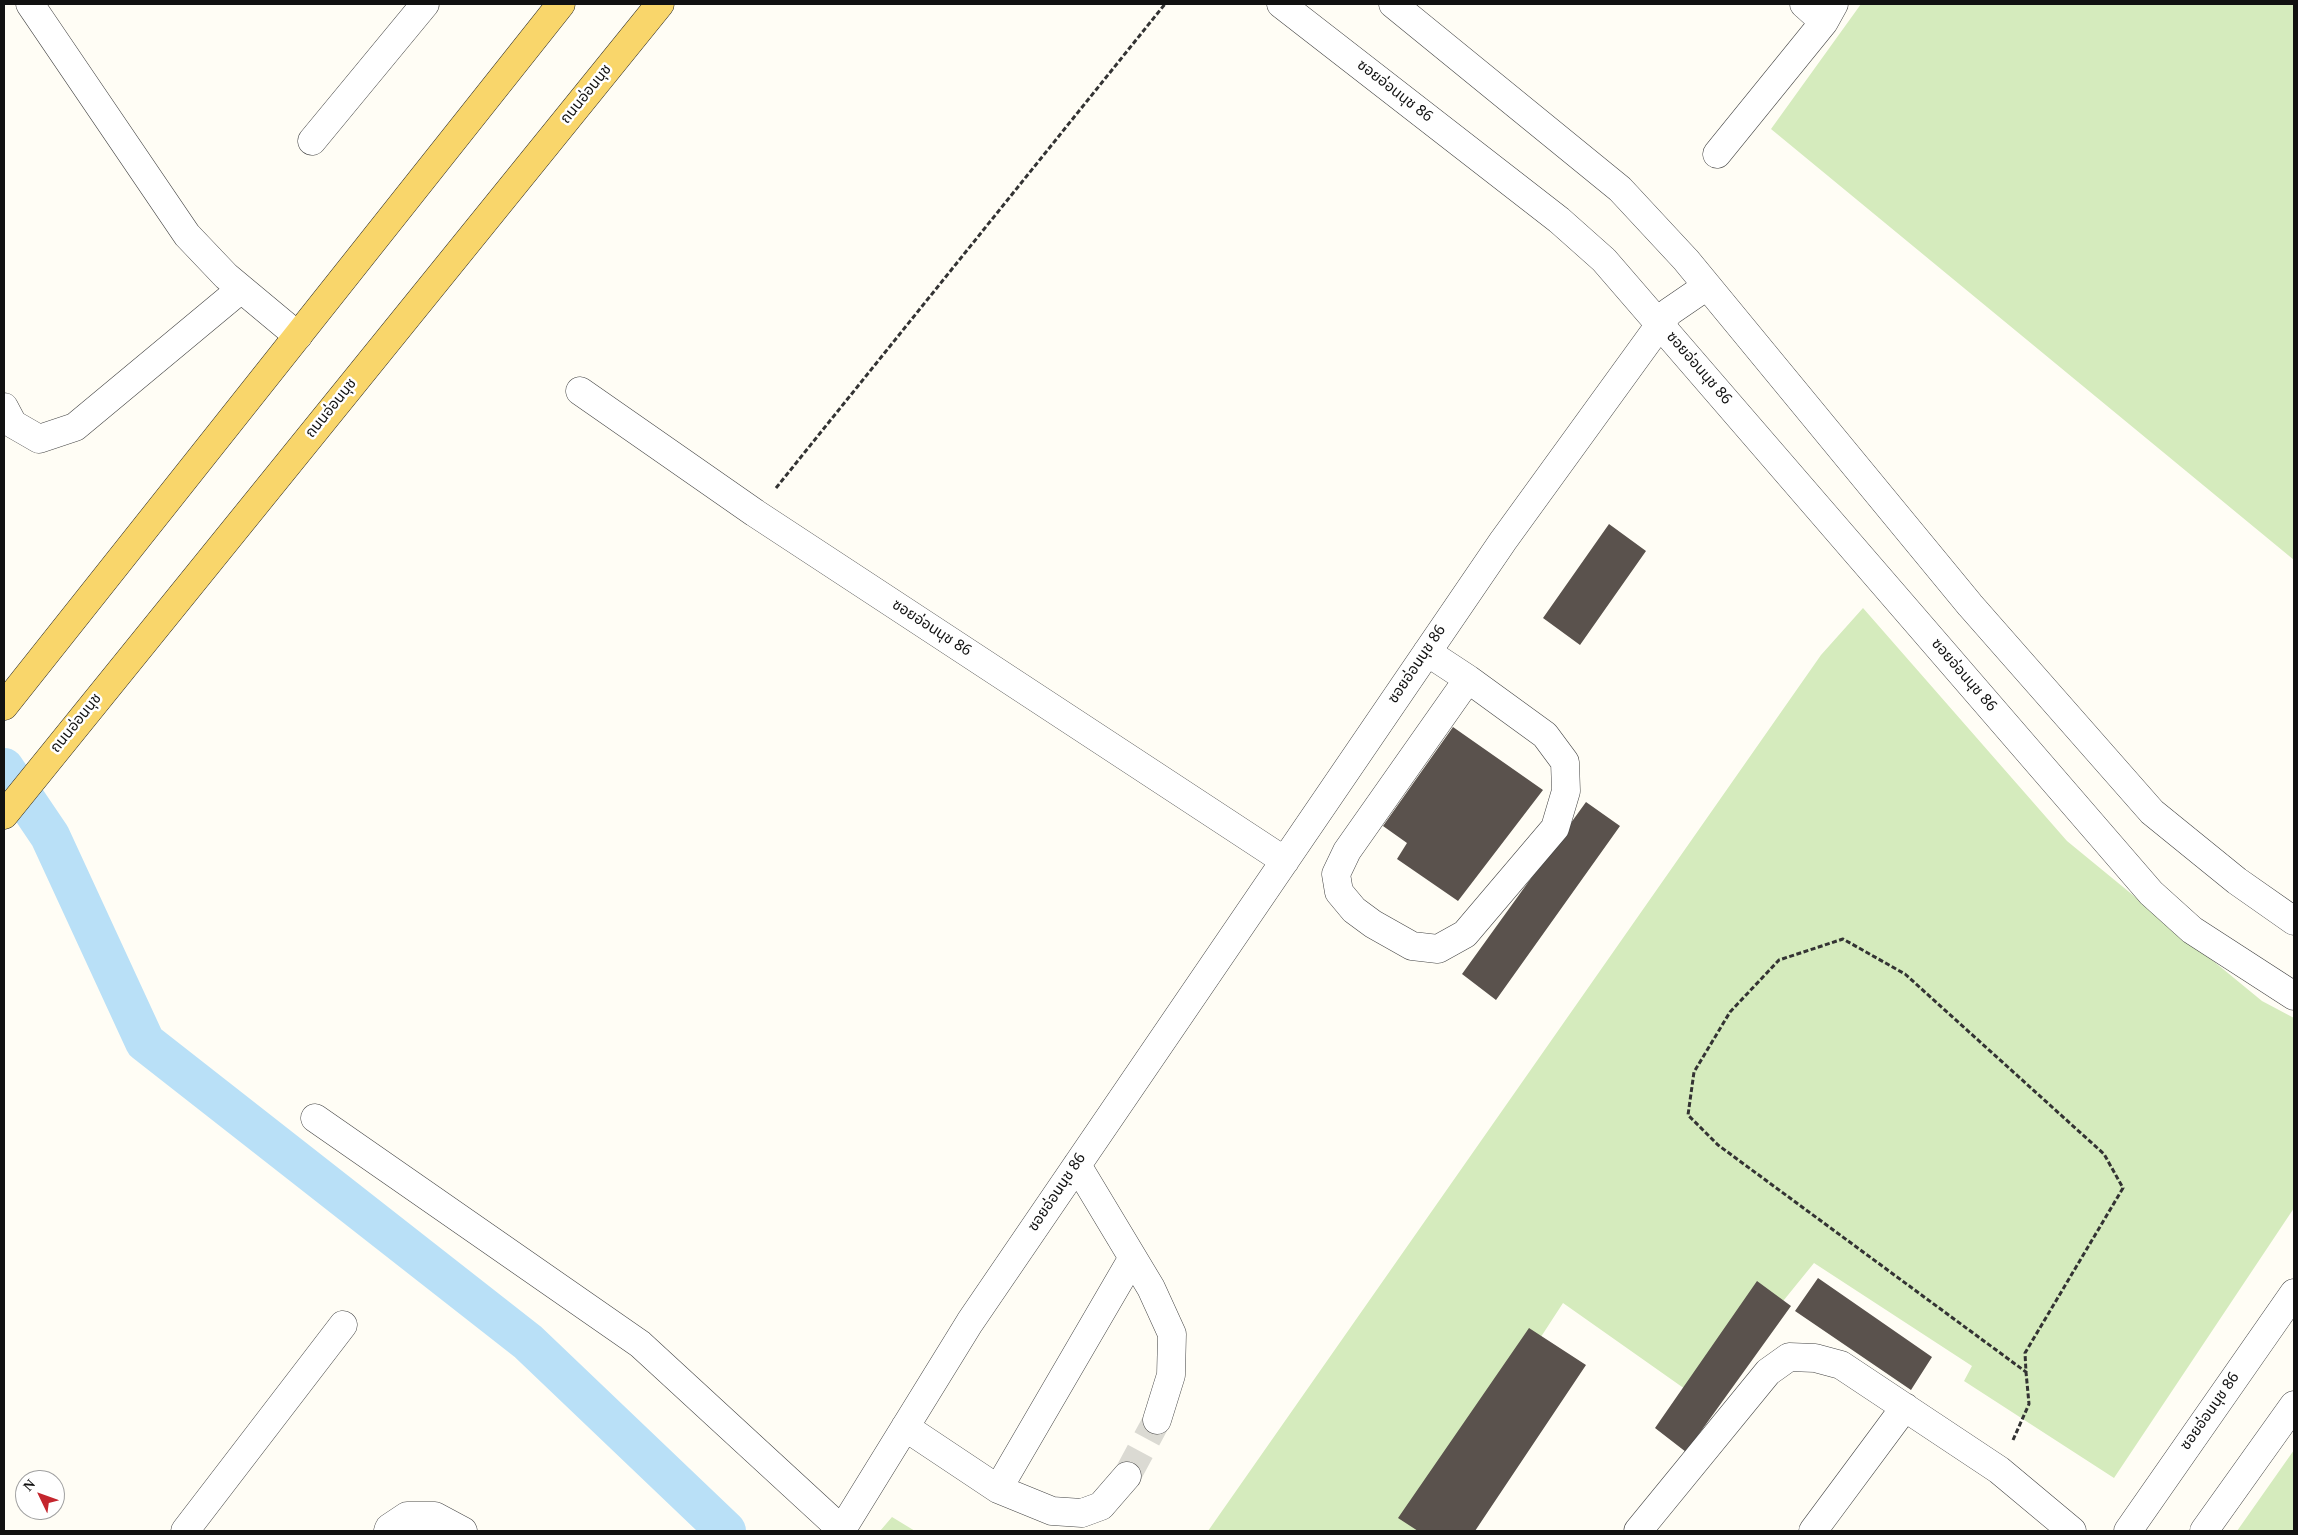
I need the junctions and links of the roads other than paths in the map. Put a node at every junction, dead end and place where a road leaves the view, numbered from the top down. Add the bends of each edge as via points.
1 (30, 4) edge
2 (425, 4) edge
3 (561, 4) edge
4 (660, 4) edge
5 (1281, 4) edge
6 (1393, 4) edge
7 (1821, 10) edge
8 (312, 141) dead end
9 (1717, 154) dead end
10 (1707, 286) junction
11 (240, 289) junction
12 (1660, 324) junction
13 (298, 336) junction
14 (580, 391) dead end
15 (4, 407) edge
16 (1427, 652) junction
17 (1468, 678) junction
18 (4, 706) edge
19 (4, 815) edge
20 (1284, 862) junction
21 (2294, 920) edge
22 (2294, 996) edge
23 (315, 1118) dead end
24 (1077, 1165) junction
25 (1132, 1259) junction
26 (2294, 1293) edge
27 (343, 1325) dead end
28 (2294, 1405) edge
29 (1905, 1407) junction
30 (1157, 1420) tunnel mouth
31 (905, 1427) junction
32 (1127, 1476) tunnel mouth
33 (998, 1489) junction
34 (185, 1531) edge
35 (388, 1531) edge
36 (463, 1531) edge
37 (842, 1531) edge
38 (1638, 1531) edge
39 (1814, 1531) edge
40 (2072, 1531) edge
41 (2128, 1531) edge
42 (2204, 1531) edge

1 - 11 street via 187,235
2 - 8 street
3 - 13 main road
4 - 19 main road, ถนนอ่อนนุช
5 - 12 street, ซอยอ่อนนุช 86 via 1559,220 1604,260
6 - 10 street via 1620,189
7 - 9 street
10 - 12 street, ซอยอ่อนนุช 86 via 1668,312
10 - 21 street via 1970,605 2152,812 2237,881
11 - 13 street
11 - 15 street via 75,427 39,439 13,424
12 - 16 street, ซอยอ่อนนุช 86
12 - 22 street, ซอยอ่อนนุช 86 via 2151,893 2192,930
13 - 18 main road
14 - 20 street, ซอยอ่อนนุช 86 via 755,513
16 - 17 street
16 - 20 street, ซอยอ่อนนุช 86
17 - 17 street via 1347,851 1336,874 1339,892 1354,910 1412,946 1438,949 1465,934 1555,828 1566,791 1565,762 1545,736
20 - 24 street, ซอยอ่อนนุช 86
23 - 37 street via 640,1344
24 - 25 street
24 - 31 street, ซอยอ่อนนุช 86 via 970,1322
25 - 30 street via 1151,1288 1172,1334 1171,1375
25 - 33 street
26 - 41 street, ซอยอ่อนนุช 86
27 - 34 street
28 - 42 street
29 - 38 street via 1841,1365 1789,1356 1768,1372
29 - 39 street
29 - 40 street via 1999,1470
31 - 33 street
31 - 37 street, ซอยอ่อนนุช 86
32 - 33 street via 1101,1506 1082,1513 1052,1510
35 - 36 street via 407,1516 435,1516

